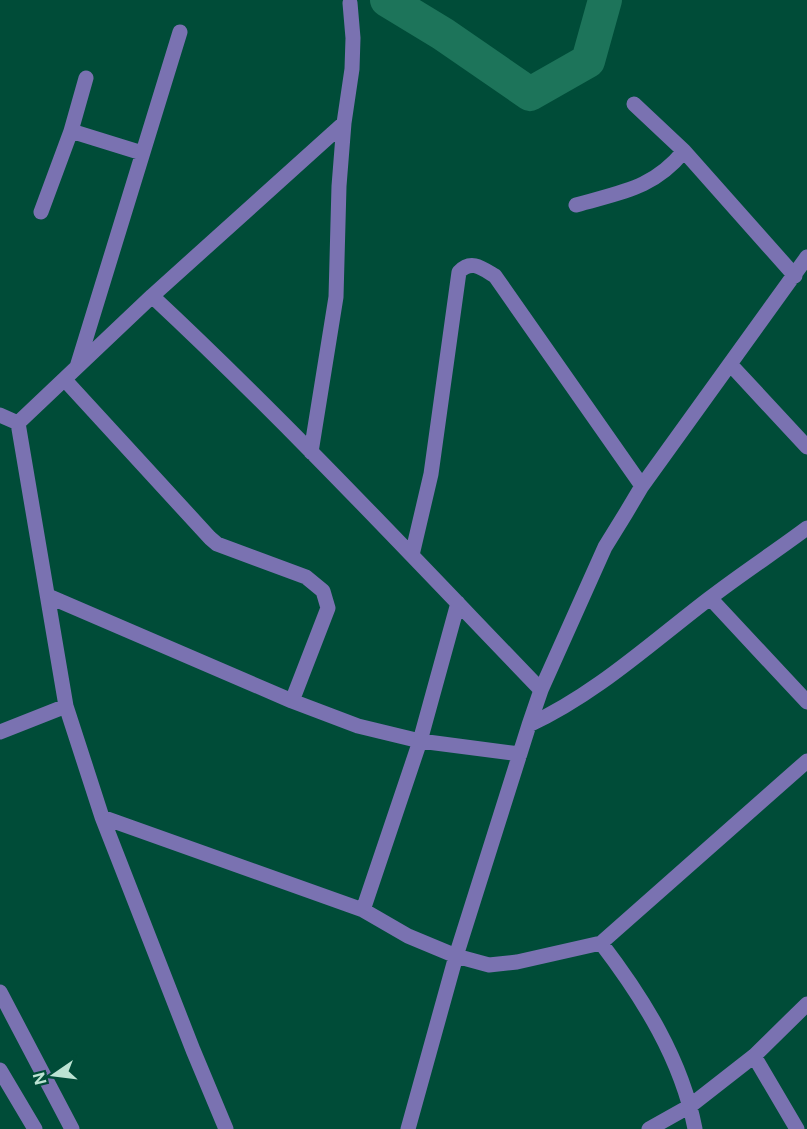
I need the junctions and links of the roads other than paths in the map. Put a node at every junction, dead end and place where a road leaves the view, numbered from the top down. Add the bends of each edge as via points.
1 (350, 3) dead end
2 (180, 32) dead end
3 (86, 78) dead end
4 (634, 104) dead end
5 (344, 123) junction
6 (71, 131) junction
7 (684, 151) junction
8 (142, 153) junction
9 (576, 205) dead end
10 (41, 212) dead end
11 (807, 257) edge
12 (795, 276) junction
13 (152, 296) junction
14 (730, 364) junction
15 (71, 375) junction
16 (0, 415) edge
17 (18, 423) junction
18 (807, 447) edge
19 (311, 452) junction
20 (642, 486) junction
21 (807, 528) edge
22 (412, 555) junction
23 (48, 596) junction
24 (710, 598) junction
25 (458, 603) junction
26 (541, 690) junction
27 (292, 701) junction
28 (807, 702) edge
29 (66, 706) junction
30 (529, 725) junction
31 (0, 732) edge
32 (420, 741) junction
33 (520, 754) junction
34 (807, 762) edge
35 (102, 818) junction
36 (363, 910) junction
37 (601, 943) junction
38 (456, 956) junction
39 (0, 992) edge
40 (807, 1004) edge
41 (754, 1056) junction
42 (0, 1070) edge
43 (690, 1106) junction
44 (35, 1129) edge
45 (72, 1129) edge
46 (226, 1129) edge
47 (408, 1129) edge
48 (649, 1129) edge
49 (695, 1129) edge
50 (797, 1129) edge

1 - 5 street via 352,69
2 - 8 street
3 - 6 street
4 - 7 street
5 - 13 street
5 - 19 street via 336,297
6 - 8 street
6 - 10 street
7 - 9 street via 661,175 647,183
7 - 12 street
8 - 15 street
11 - 12 street
12 - 14 street
13 - 15 street
13 - 19 street
14 - 18 street
14 - 20 street
15 - 17 street
15 - 27 street via 217,544 306,577 323,591 328,608
16 - 17 street
17 - 23 street
19 - 22 street
20 - 22 street via 495,276 471,264 459,272 431,474
20 - 26 street via 605,547
21 - 24 street
22 - 25 street
23 - 27 street
23 - 29 street
24 - 28 street
24 - 30 street via 626,666 552,715
25 - 26 street
25 - 32 street
26 - 30 street
27 - 32 street via 358,726
29 - 31 street
29 - 35 street
30 - 33 street
32 - 33 street
32 - 36 street
33 - 38 street
34 - 37 street
35 - 36 street
35 - 46 street
36 - 38 street via 408,936
37 - 38 street via 489,965
37 - 43 street via 661,1034
38 - 47 street
39 - 45 street
40 - 41 street
41 - 43 street
41 - 50 street
42 - 44 street
43 - 48 street
43 - 49 street

